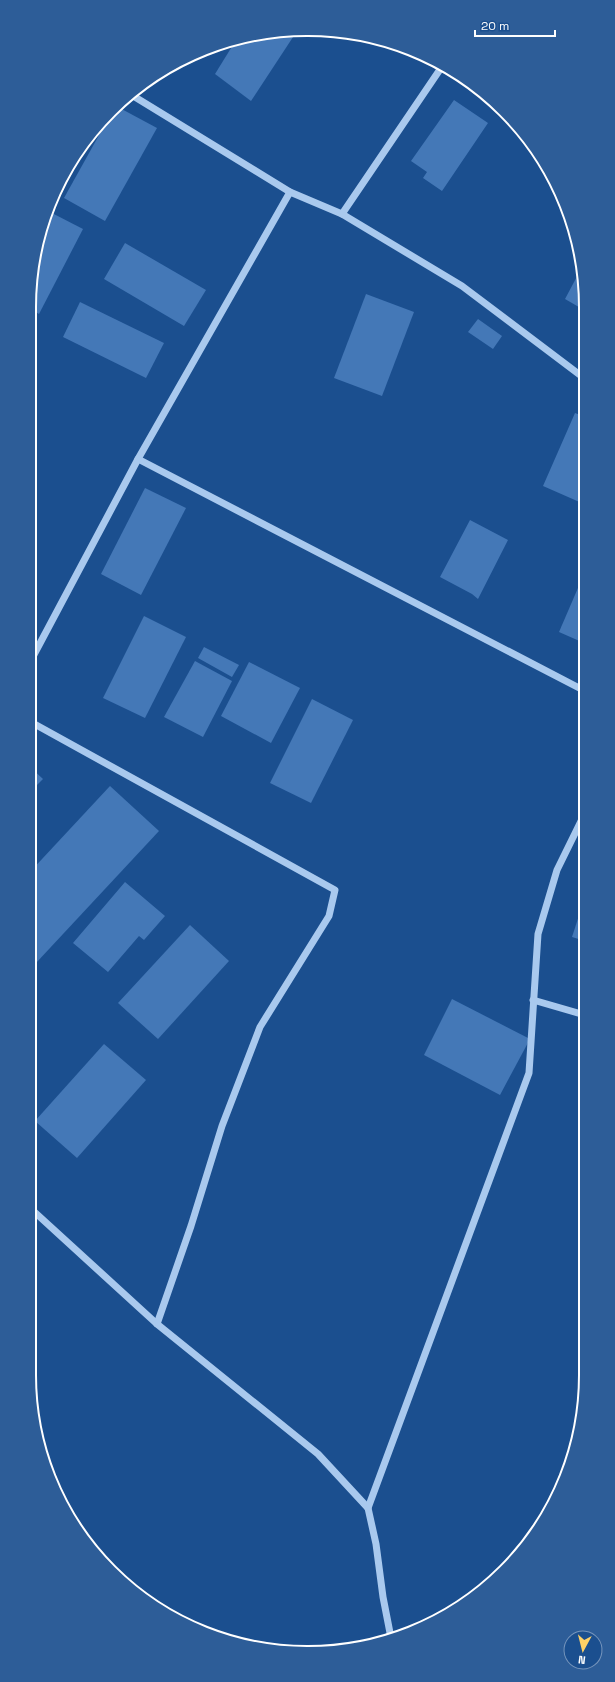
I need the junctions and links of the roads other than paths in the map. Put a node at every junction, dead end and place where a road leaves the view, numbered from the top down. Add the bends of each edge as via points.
1 (440, 70) edge
2 (135, 97) edge
3 (290, 192) junction
4 (342, 214) junction
5 (579, 374) edge
6 (138, 459) junction
7 (36, 651) edge
8 (579, 688) edge
9 (36, 725) edge
10 (579, 825) edge
11 (533, 1000) junction
12 (579, 1013) edge
13 (36, 1213) edge
14 (157, 1324) junction
15 (368, 1508) junction
16 (390, 1633) edge

1 - 4 street
2 - 3 street
3 - 4 street
3 - 6 street
4 - 5 street via 462,286
6 - 7 street
6 - 8 street
9 - 14 street via 335,890 329,916 260,1027 222,1126
10 - 11 street via 557,870 538,934
11 - 12 street
11 - 15 street via 529,1072
13 - 14 street
14 - 15 street via 318,1454
15 - 16 street

